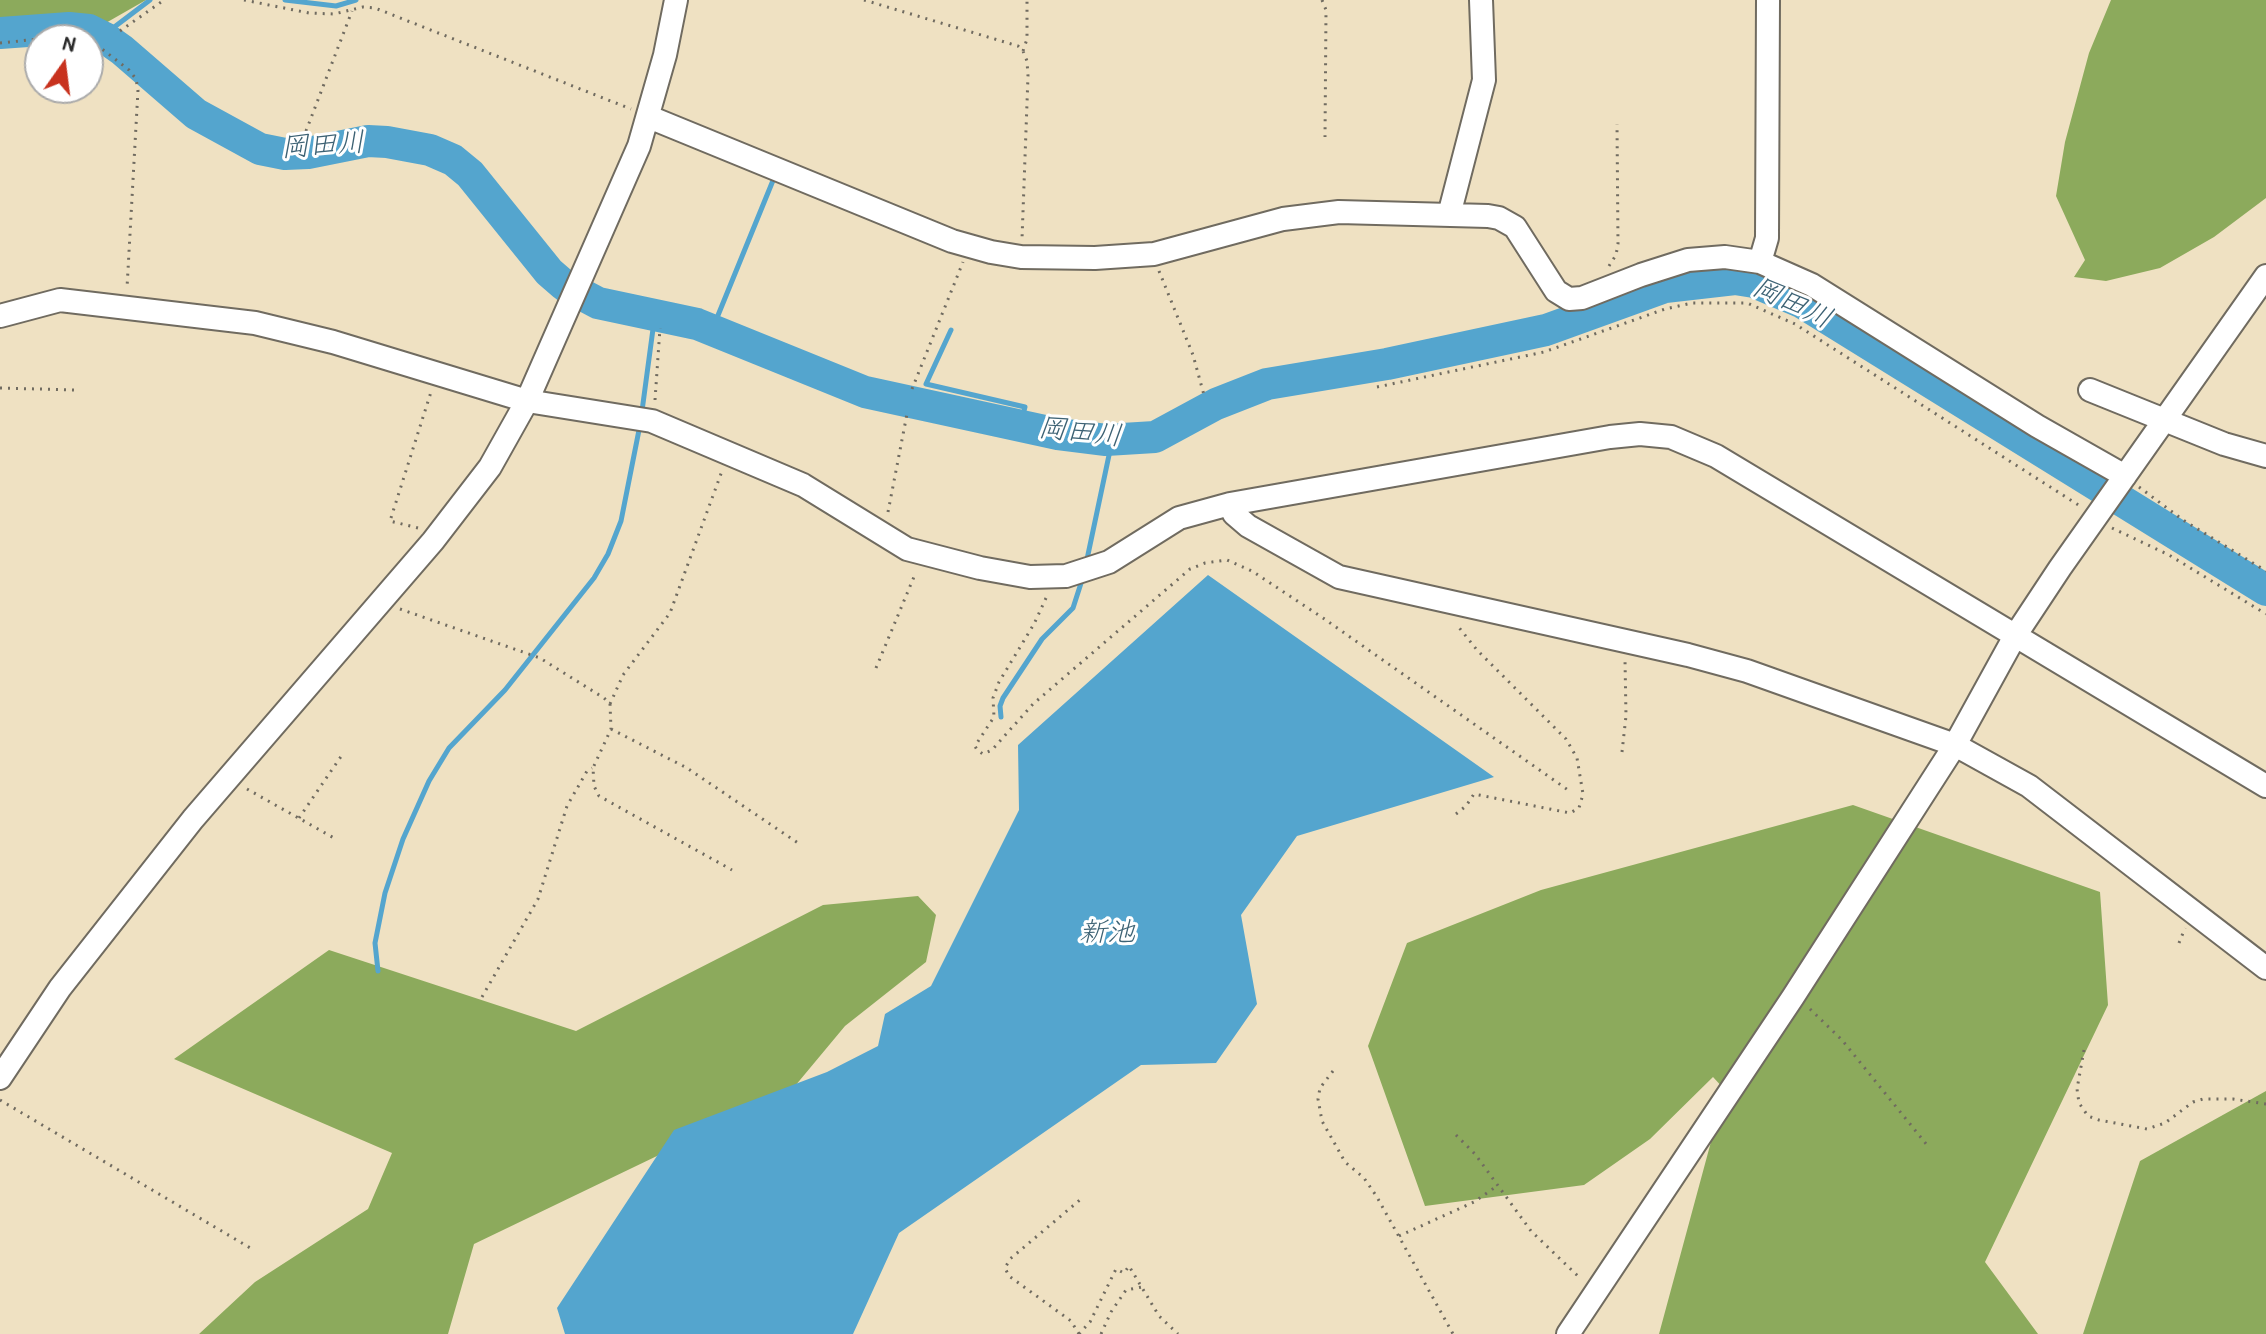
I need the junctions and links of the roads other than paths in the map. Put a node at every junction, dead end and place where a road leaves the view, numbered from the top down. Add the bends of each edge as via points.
1 (676, 0) edge
2 (1481, 0) edge
3 (1768, 0) edge
4 (649, 117) junction
5 (1449, 215) junction
6 (1760, 262) junction
7 (2266, 276) edge
8 (0, 316) edge
9 (2090, 390) dead end
10 (527, 401) junction
11 (2165, 420) junction
12 (2266, 456) edge
13 (2123, 479) junction
14 (1230, 504) junction
15 (2015, 636) junction
16 (1955, 745) junction
17 (2266, 786) edge
18 (2266, 968) edge
19 (0, 1078) edge
20 (1568, 1334) edge

1 - 4 street
2 - 5 street via 1484,80
3 - 6 street via 1767,238
4 - 5 street via 969,246 1021,257 1154,254 1283,219 1339,212
4 - 10 street
5 - 6 street via 1499,218 1515,227 1556,291 1569,299 1688,260 1725,257
6 - 13 street via 1812,285
7 - 11 street
8 - 10 street via 60,300 255,323
9 - 11 street
10 - 14 street via 652,421 803,485 923,554 1030,577 1066,576 1109,562 1179,518
10 - 19 street via 490,467 433,541 193,819 60,988
11 - 12 street
11 - 13 street
13 - 15 street
14 - 15 street via 1610,437 1671,437 1716,456
14 - 16 street via 1248,526 1339,577 1747,671
15 - 16 street
15 - 17 street
16 - 18 street via 2029,786
16 - 20 street

